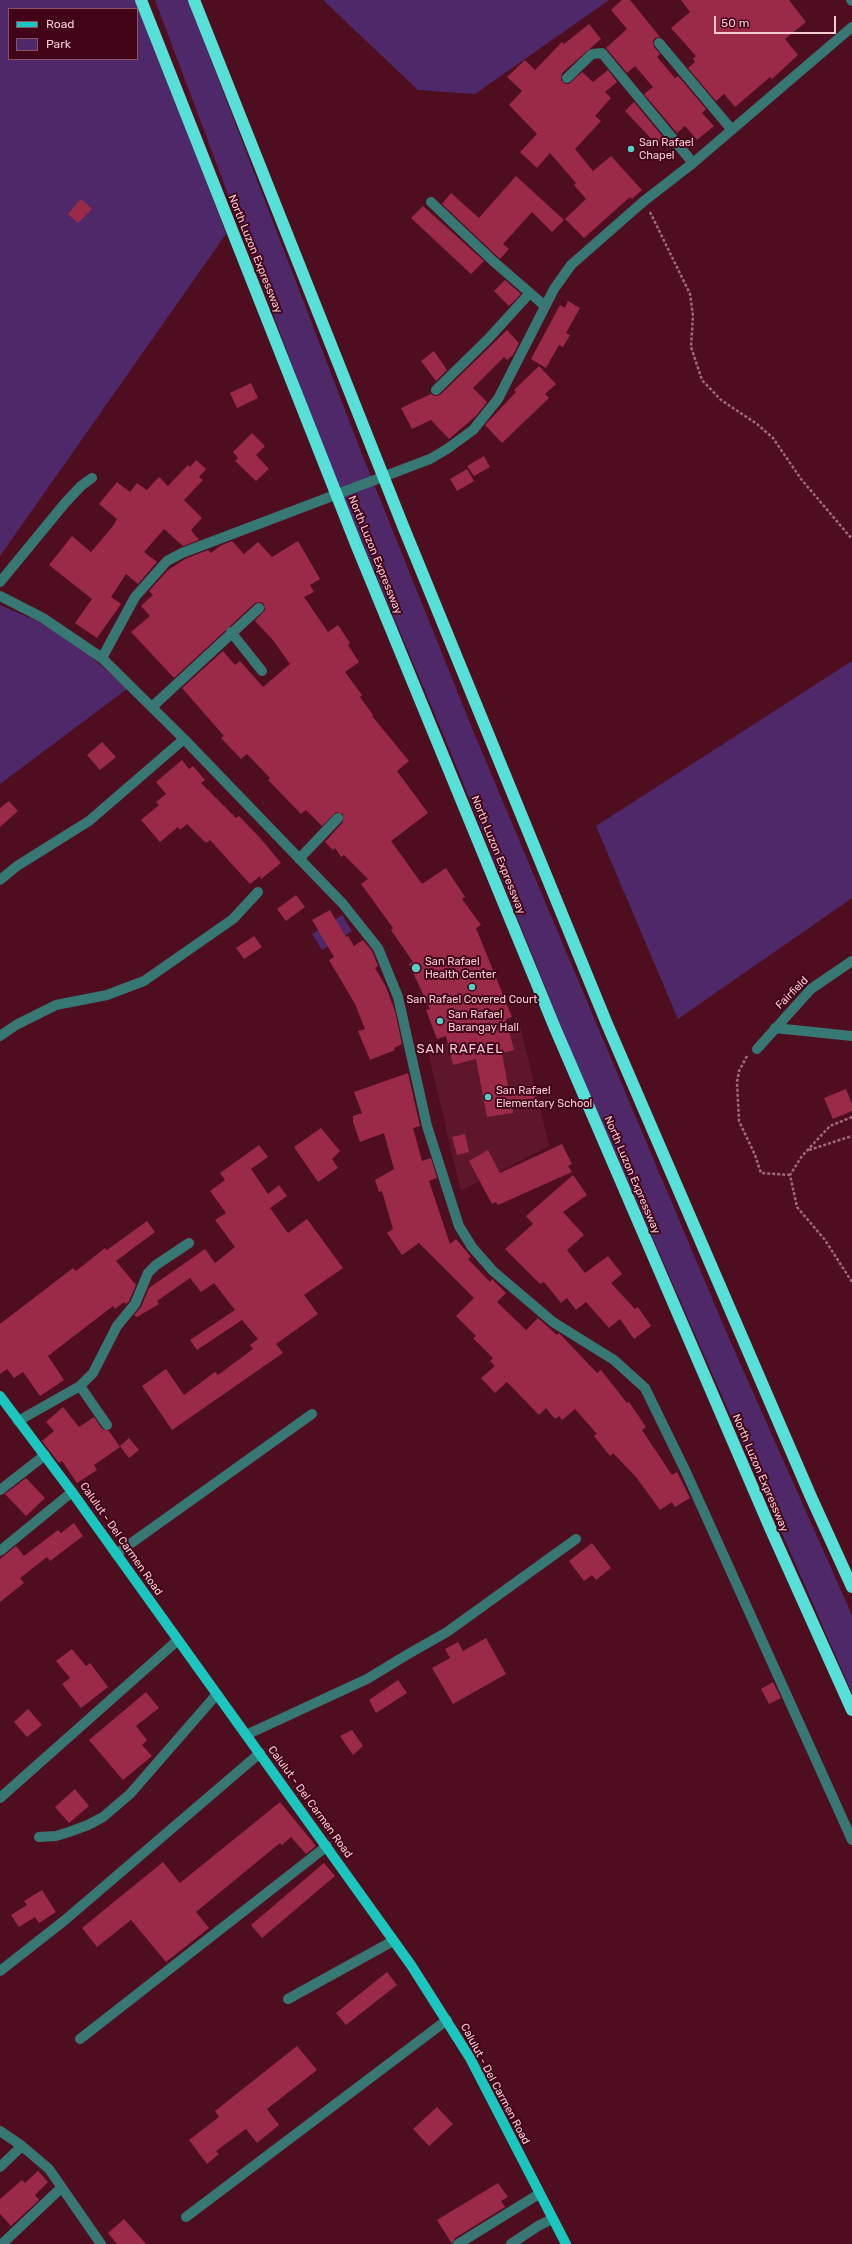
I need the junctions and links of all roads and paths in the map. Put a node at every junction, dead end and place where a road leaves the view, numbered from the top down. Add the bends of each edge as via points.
1 (141, 0) edge
2 (194, 0) edge
3 (852, 27) edge
4 (659, 43) dead end
5 (568, 78) dead end
6 (732, 130) junction
7 (692, 163) junction
8 (644, 201) junction
9 (431, 202) dead end
10 (529, 294) junction
11 (545, 306) junction
12 (436, 390) dead end
13 (92, 478) dead end
14 (852, 539) edge
15 (0, 582) edge
16 (0, 596) edge
17 (259, 608) dead end
18 (232, 632) junction
19 (102, 658) junction
20 (262, 671) dead end
21 (152, 707) junction
22 (184, 739) junction
23 (338, 818) dead end
24 (299, 859) junction
25 (0, 880) edge
26 (258, 892) dead end
27 (852, 961) edge
28 (775, 1028) junction
29 (0, 1036) edge
30 (852, 1036) edge
31 (756, 1049) joint
32 (852, 1117) edge
33 (852, 1136) edge
34 (808, 1150) junction
35 (790, 1175) junction
36 (189, 1243) dead end
37 (852, 1282) edge
38 (80, 1386) junction
39 (0, 1396) edge
40 (312, 1414) dead end
41 (18, 1421) junction
42 (107, 1425) dead end
43 (45, 1455) junction
44 (0, 1490) edge
45 (72, 1492) junction
46 (576, 1539) dead end
47 (0, 1551) edge
48 (116, 1554) junction
49 (852, 1587) edge
50 (178, 1640) junction
51 (217, 1694) junction
52 (852, 1710) edge
53 (246, 1734) junction
54 (260, 1754) junction
55 (0, 1798) edge
56 (40, 1837) dead end
57 (852, 1840) edge
58 (327, 1846) junction
59 (393, 1941) junction
60 (0, 1971) edge
61 (288, 1999) dead end
62 (447, 2020) junction
63 (80, 2039) dead end
64 (0, 2131) edge
65 (22, 2146) junction
66 (0, 2167) edge
67 (61, 2188) junction
68 (539, 2194) junction
69 (186, 2218) dead end
70 (552, 2219) junction
71 (99, 2243) edge
72 (2, 2244) edge
73 (458, 2244) edge
74 (511, 2244) edge
75 (566, 2244) edge

1 - 52 highway, North Luzon Expressway via 356,544 555,1028 768,1523
2 - 49 highway via 607,1024
3 - 6 street
4 - 6 street
5 - 7 street via 592,54 602,53
6 - 7 street
7 - 8 street
8 - 11 street via 571,265 561,276
8 - 14 path via 690,294 693,316 691,348 702,380 721,400 773,438 801,479
9 - 10 street
10 - 11 street
10 - 12 street
11 - 19 street via 498,399 486,416 460,440 430,459 182,553 168,561 135,596
13 - 15 street via 64,503
16 - 19 street via 43,618
17 - 18 street
18 - 20 street
18 - 21 street
19 - 21 street
21 - 22 street
22 - 24 street
22 - 25 street via 89,821
23 - 24 street
24 - 57 street via 353,916 378,948 398,997 418,1090 438,1162 454,1212 472,1247 493,1271 553,1322 614,1360 645,1388 690,1479
26 - 29 street via 233,919 144,981 107,995 56,1006 16,1025
27 - 28 street, Fairfield via 811,990
28 - 30 street
28 - 31 street, Fairfield
31 - 35 path via 746,1056 739,1071 739,1122 756,1154 761,1173
32 - 34 path via 830,1126
33 - 34 path
34 - 35 path
35 - 37 path via 797,1207 825,1240
36 - 38 street via 148,1273 135,1304 117,1326 93,1373
38 - 41 street
38 - 42 street
39 - 41 main road, Calulut - Del Carmen Road
40 - 48 street
41 - 43 main road, Calulut - Del Carmen Road
43 - 44 street
43 - 45 main road, Calulut - Del Carmen Road
45 - 47 street
45 - 48 main road, Calulut - Del Carmen Road
46 - 53 street via 452,1628 410,1654 367,1679
48 - 50 main road, Calulut - Del Carmen Road
50 - 51 main road, Calulut - Del Carmen Road
50 - 55 street
51 - 53 main road, Calulut - Del Carmen Road
51 - 56 street via 130,1794 103,1817 69,1832
53 - 54 main road, Calulut - Del Carmen Road
54 - 58 main road, Calulut - Del Carmen Road
54 - 60 street via 65,1920
58 - 59 main road, Calulut - Del Carmen Road
58 - 63 street
59 - 61 street
59 - 62 main road, Calulut - Del Carmen Road
62 - 68 main road, Calulut - Del Carmen Road via 470,2058
62 - 69 street
64 - 65 street
65 - 66 street
65 - 67 street via 49,2169
67 - 71 street
67 - 72 street
68 - 70 main road, Calulut - Del Carmen Road
68 - 73 street
70 - 74 street
70 - 75 main road, Calulut - Del Carmen Road

